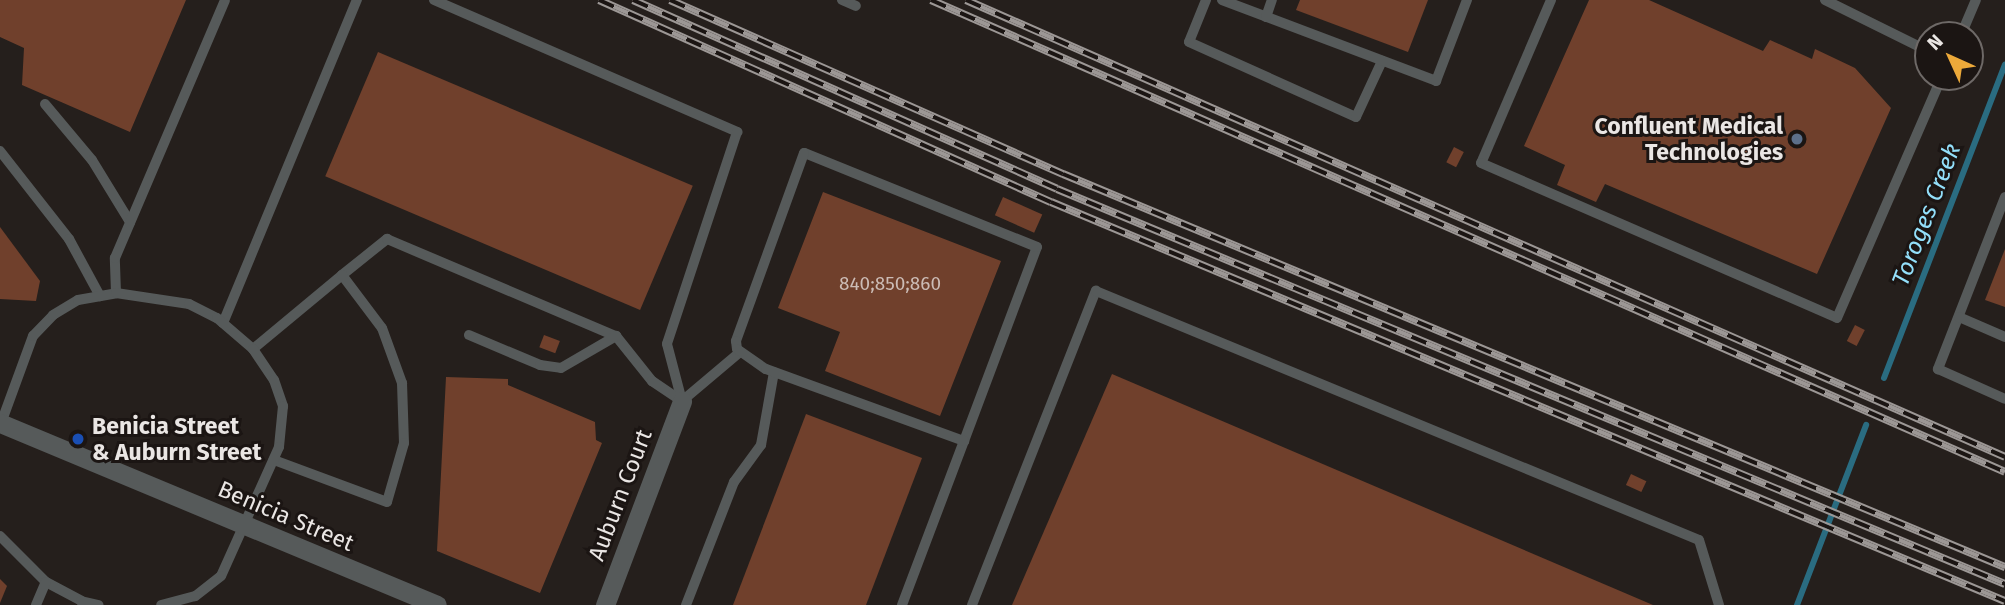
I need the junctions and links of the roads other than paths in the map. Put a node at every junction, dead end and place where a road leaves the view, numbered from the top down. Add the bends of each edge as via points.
1 (225, 0) edge
2 (357, 0) edge
3 (434, 0) edge
4 (842, 0) edge
5 (1206, 0) edge
6 (1222, 0) edge
7 (1272, 0) edge
8 (1467, 0) edge
9 (1551, 0) edge
10 (1825, 0) edge
11 (1976, 0) edge
12 (856, 6) dead end
13 (1266, 17) junction
14 (1967, 21) edge
15 (1914, 44) edge
16 (1382, 61) junction
17 (1936, 91) edge
18 (45, 104) dead end
19 (0, 151) edge
20 (2005, 197) edge
21 (130, 222) junction
22 (342, 275) junction
23 (116, 293) junction
24 (100, 296) junction
25 (1959, 317) junction
26 (223, 323) junction
27 (470, 335) dead end
28 (616, 335) junction
29 (2005, 337) edge
30 (253, 349) junction
31 (740, 352) junction
32 (774, 372) junction
33 (2005, 400) edge
34 (682, 401) junction
35 (0, 424) edge
36 (964, 442) junction
37 (274, 460) junction
38 (247, 526) junction
39 (0, 536) edge
40 (46, 582) junction
41 (36, 605) edge
42 (99, 605) edge
43 (161, 605) edge
44 (437, 605) edge
45 (605, 605) edge
46 (686, 605) edge
47 (902, 605) edge
48 (972, 605) edge
49 (1719, 605) edge

1 - 21 lane
2 - 26 lane
3 - 34 lane via 737,132 667,344
4 - 12 lane
5 - 16 lane via 1189,43 1356,117
6 - 13 lane
7 - 13 lane
8 - 16 lane via 1436,81
9 - 17 lane via 1481,163 1838,318
10 - 15 lane
11 - 14 lane
13 - 16 lane
18 - 21 lane via 92,160
19 - 24 lane via 69,239
20 - 25 lane
21 - 23 lane via 115,258
22 - 28 lane via 387,239
22 - 30 lane
22 - 37 lane via 382,328 402,383 405,408 400,468 387,502
23 - 24 lane
23 - 26 lane via 156,295 189,304
24 - 35 lane via 61,310 33,336
25 - 29 lane
25 - 33 lane via 1938,369
26 - 30 lane
27 - 28 lane via 540,365 561,368
28 - 34 lane via 652,381
30 - 37 lane via 274,380 283,406
31 - 32 lane
31 - 34 lane
31 - 36 lane via 736,341 804,153 1037,247
32 - 36 lane
32 - 46 lane via 761,445 734,482
34 - 45 street, Auburn Court
35 - 38 street, Benicia Street
36 - 47 lane
37 - 38 lane
38 - 43 lane via 213,585 195,596
38 - 44 street, Benicia Street
39 - 40 lane
40 - 41 lane
40 - 42 lane
48 - 49 lane via 1096,291 1699,540

